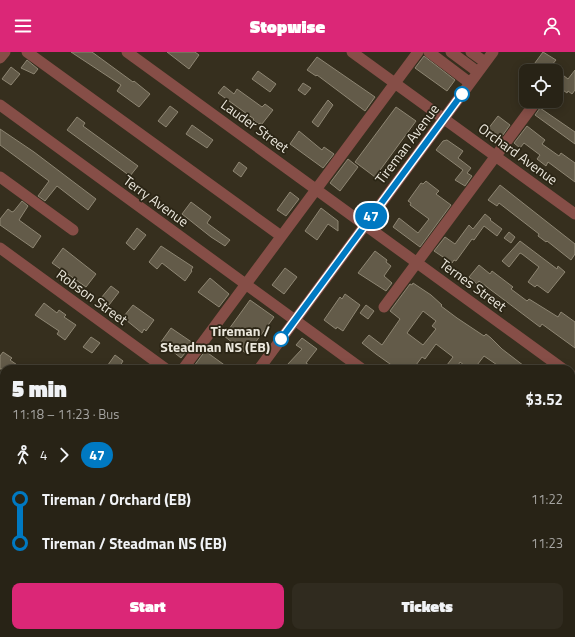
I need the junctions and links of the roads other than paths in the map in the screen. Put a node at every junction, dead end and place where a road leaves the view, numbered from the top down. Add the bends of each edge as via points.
1 (5, 52) edge
2 (27, 52) edge
3 (127, 52) edge
4 (352, 52) edge
5 (418, 52) edge
6 (429, 52) edge
7 (451, 52) edge
8 (471, 52) edge
9 (488, 56) edge
10 (0, 58) edge
11 (478, 72) junction
12 (395, 83) junction
13 (470, 83) junction
14 (0, 105) edge
15 (531, 108) edge
16 (444, 119) junction
17 (496, 156) junction
18 (0, 177) edge
19 (316, 189) junction
20 (575, 214) edge
21 (365, 225) junction
22 (73, 230) dead end
23 (281, 236) junction
24 (0, 248) edge
25 (417, 263) junction
26 (246, 284) junction
27 (384, 307) dead end
28 (295, 320) junction
29 (161, 365) edge
30 (186, 365) edge
31 (261, 365) edge
32 (357, 365) edge
33 (557, 365) edge

1 - 10 street
2 - 23 street
3 - 19 street, Lauder Street
4 - 12 street, Orchard Avenue
5 - 12 street
6 - 13 street
7 - 11 street
8 - 9 street
9 - 11 street, Tireman Avenue
11 - 13 street, Tireman Avenue
12 - 16 street, Orchard Avenue
12 - 19 street
13 - 16 street, Tireman Avenue
14 - 26 street, Terry Avenue
15 - 17 street
16 - 17 street, Orchard Avenue
16 - 21 street, Tireman Avenue
17 - 20 street, Orchard Avenue
17 - 25 street
18 - 22 street
19 - 21 street, Lauder Street
19 - 23 street
21 - 25 street, Ternes Street
21 - 28 street, Tireman Avenue
23 - 26 street
24 - 29 street, Robson Street
25 - 27 street
25 - 33 street, Ternes Street
26 - 28 street, Terry Avenue
26 - 30 street
28 - 31 street, Tireman Avenue
28 - 32 street, Terry Avenue

